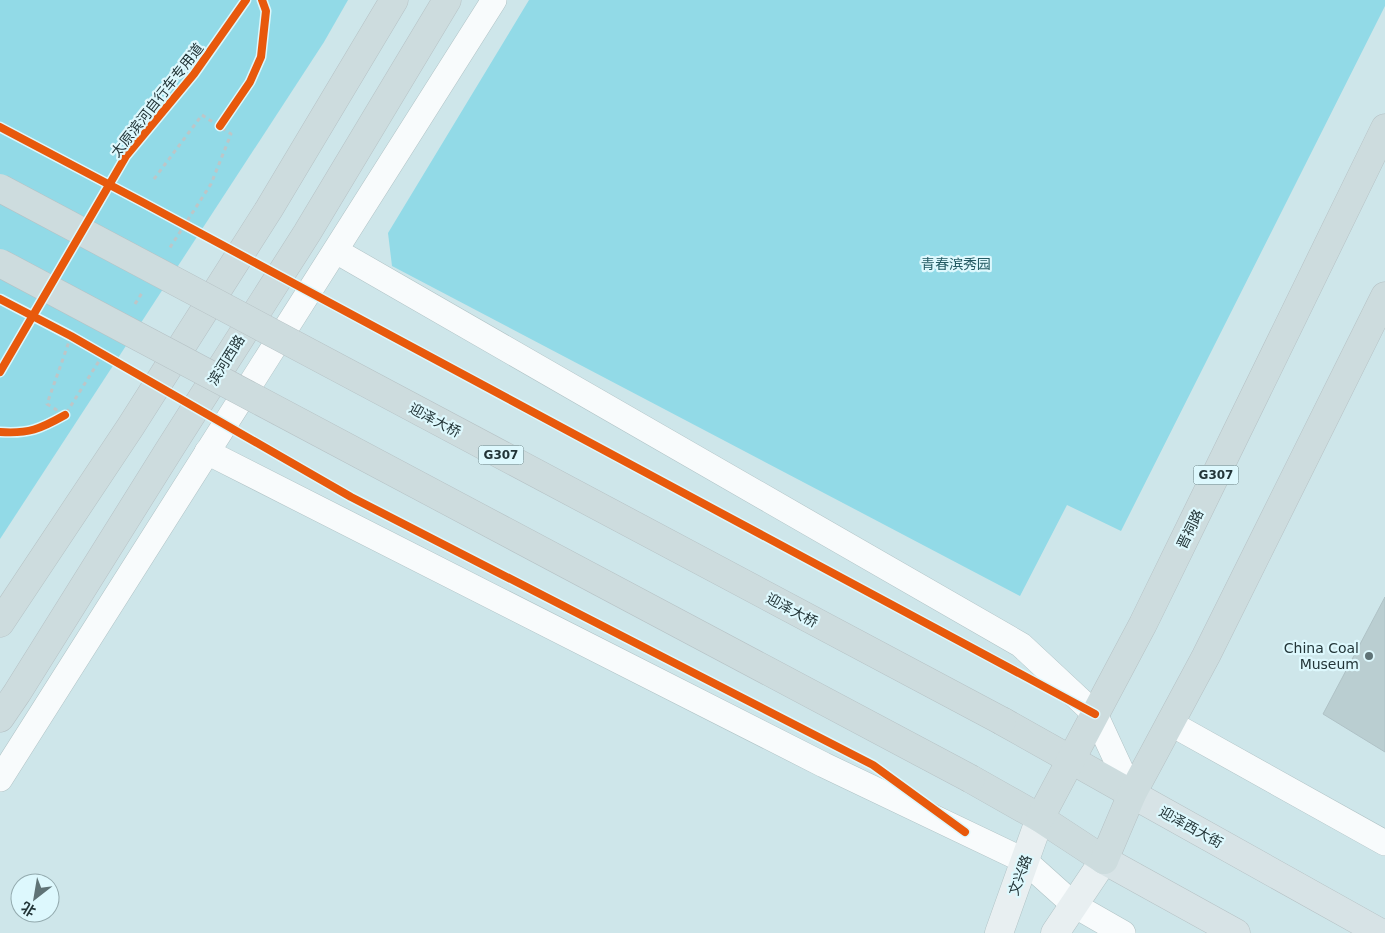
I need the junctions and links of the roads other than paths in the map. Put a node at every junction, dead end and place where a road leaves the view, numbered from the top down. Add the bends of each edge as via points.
1 (393, 0) edge
2 (447, 0) edge
3 (494, 0) edge
4 (1385, 128) edge
5 (0, 188) edge
6 (336, 251) junction
7 (0, 263) edge
8 (1385, 296) edge
9 (206, 452) junction
10 (0, 623) edge
11 (1095, 714) junction
12 (0, 718) edge
13 (1002, 721) joint
14 (1170, 723) junction
15 (1071, 760) junction
16 (0, 779) edge
17 (1132, 794) junction
18 (1040, 818) junction
19 (1385, 843) edge
20 (1025, 860) junction
21 (1104, 860) junction
22 (1074, 905) junction
23 (999, 933) edge
24 (1055, 933) edge
25 (1123, 933) edge
26 (1236, 933) edge
27 (1380, 933) edge

1 - 10 highway via 264,217
2 - 12 highway, 滨河西路 via 308,233
3 - 6 street
4 - 11 highway, 晋祠路 / G307 via 1143,624
5 - 13 highway, 迎泽大桥 / G307, bridge
6 - 9 street
6 - 11 street via 1021,645
7 - 18 highway, bridge
8 - 14 highway
9 - 16 street
9 - 20 street via 824,765
11 - 15 highway, 晋祠路 / G307
11 - 17 street
13 - 15 highway, 迎泽西大街 / G307
14 - 17 highway
14 - 19 street
15 - 17 highway, 迎泽西大街 / G307
15 - 18 highway, 晋祠路 / G307
17 - 21 highway
17 - 27 main road, 迎泽西大街
18 - 20 main road, 文兴路
18 - 21 highway
20 - 22 street
20 - 23 main road, 文兴路
21 - 22 main road
21 - 26 main road
22 - 24 main road
22 - 25 street

